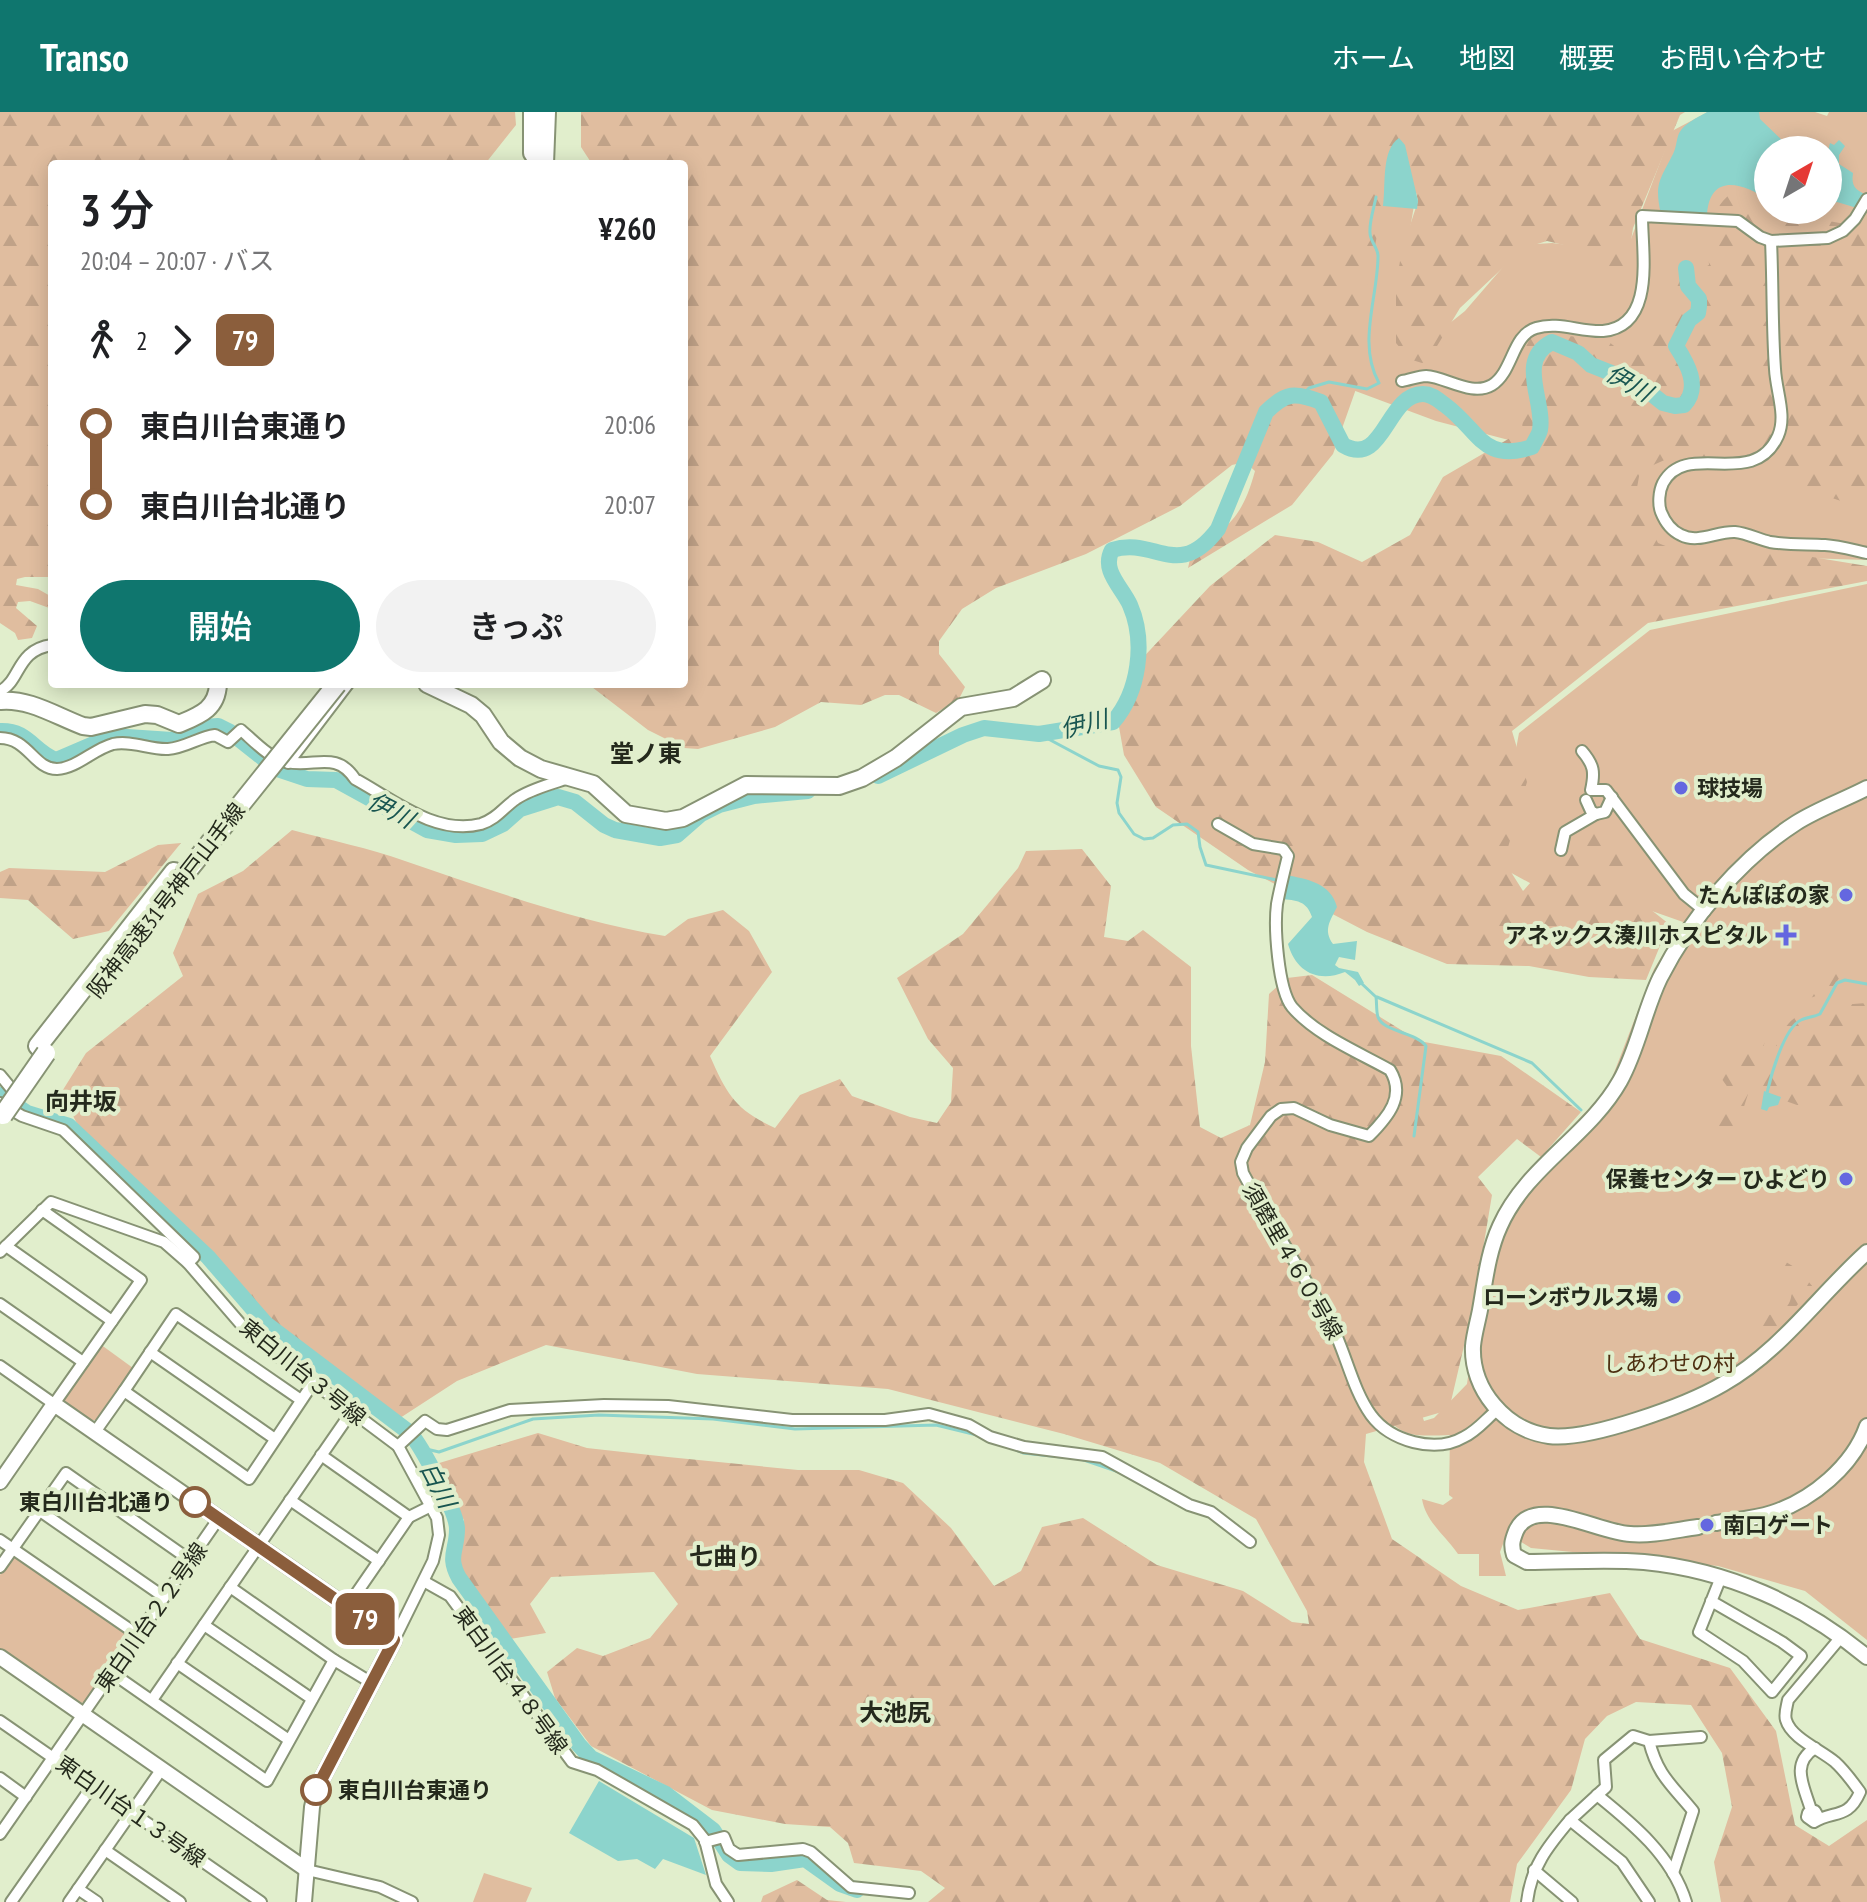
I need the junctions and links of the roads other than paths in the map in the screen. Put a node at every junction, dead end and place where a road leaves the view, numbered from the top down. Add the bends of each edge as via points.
1 (533, 112) edge
2 (546, 112) edge
3 (533, 160) edge
4 (544, 160) edge
5 (1867, 199) edge
6 (1771, 241) junction
7 (1402, 381) dead end
8 (1867, 553) edge
9 (48, 646) edge
10 (1042, 680) dead end
11 (217, 688) edge
12 (320, 688) edge
13 (334, 688) edge
14 (345, 688) edge
15 (435, 688) edge
16 (0, 691) edge
17 (0, 701) edge
18 (0, 738) edge
19 (1582, 751) dead end
20 (288, 763) junction
21 (568, 778) junction
22 (1867, 788) edge
23 (1589, 794) junction
24 (1612, 797) junction
25 (1596, 814) junction
26 (1218, 824) dead end
27 (1561, 850) dead end
28 (177, 876) junction
29 (1705, 911) junction
30 (0, 1075) edge
31 (5, 1107) edge
32 (42, 1210) junction
33 (3, 1249) edge
34 (1867, 1252) edge
35 (188, 1263) junction
36 (0, 1304) edge
37 (112, 1321) junction
38 (150, 1352) junction
39 (83, 1362) junction
40 (0, 1366) edge
41 (313, 1383) junction
42 (124, 1391) junction
43 (301, 1400) junction
44 (54, 1404) junction
45 (1497, 1410) junction
46 (352, 1411) junction
47 (1867, 1426) edge
48 (95, 1432) junction
49 (275, 1439) junction
50 (398, 1446) junction
51 (321, 1455) junction
52 (0, 1482) edge
53 (290, 1500) junction
54 (431, 1506) junction
55 (40, 1511) junction
56 (409, 1517) junction
57 (219, 1518) junction
58 (1716, 1523) dead end
59 (1698, 1527) dead end
60 (0, 1540) edge
61 (1250, 1542) dead end
62 (258, 1546) junction
63 (13, 1549) junction
64 (190, 1560) junction
65 (379, 1561) junction
66 (0, 1567) edge
67 (1721, 1577) junction
68 (425, 1582) junction
69 (230, 1587) junction
70 (164, 1597) junction
71 (1711, 1601) junction
72 (347, 1607) junction
73 (204, 1625) junction
74 (138, 1635) junction
75 (1841, 1637) junction
76 (394, 1640) junction
77 (0, 1657) edge
78 (1867, 1657) edge
79 (334, 1660) junction
80 (177, 1663) junction
81 (112, 1673) junction
82 (372, 1683) junction
83 (312, 1699) junction
84 (152, 1700) junction
85 (83, 1715) junction
86 (0, 1721) edge
87 (1701, 1737) dead end
88 (289, 1740) junction
89 (1649, 1741) junction
90 (1815, 1748) junction
91 (54, 1758) junction
92 (161, 1770) junction
93 (0, 1778) edge
94 (93, 1785) junction
95 (1597, 1795) junction
96 (26, 1797) junction
97 (132, 1811) junction
98 (1570, 1820) junction
99 (0, 1834) edge
100 (705, 1842) junction
101 (105, 1850) junction
102 (307, 1870) junction
103 (1534, 1870) junction
104 (1673, 1873) junction
105 (78, 1889) junction
106 (909, 1893) dead end
107 (11, 1902) edge
108 (69, 1902) edge
109 (97, 1902) edge
110 (180, 1902) edge
111 (261, 1902) edge
112 (304, 1902) edge
113 (412, 1902) edge
114 (728, 1902) edge
115 (1527, 1902) edge
116 (1572, 1902) edge
117 (1649, 1902) edge
118 (1686, 1902) edge

1 - 3 highway
2 - 4 highway
5 - 6 street via 1855,219 1828,238
6 - 7 street via 1738,221 1642,216 1643,292 1624,325 1603,331 1548,324 1530,329 1493,385 1480,389 1426,376
6 - 8 street via 1780,432 1774,445 1752,462 1677,467 1662,485 1660,511 1682,536 1735,532
9 - 16 street via 18,666 11,683
10 - 21 main road via 1013,698 961,707 896,758 839,786 746,785 683,818 666,821 626,814 593,784
11 - 17 main road via 214,704 179,724 145,714 83,726 31,704
12 - 28 highway, 阪神高速31号神戸山手線
13 - 28 highway, 阪神高速31号神戸山手線, bridge
14 - 20 street
15 - 21 main road via 471,705 520,758
18 - 20 street via 19,741 55,769 112,744 166,749 215,735 228,742 241,730
19 - 23 street via 1595,772
20 - 21 street via 334,762 431,821 453,825 480,824 497,817 517,798
22 - 29 street via 1767,843
23 - 24 street via 1606,790
23 - 25 street
24 - 25 street via 1605,812
24 - 29 street via 1684,894
25 - 27 street via 1565,832
26 - 45 street, 須磨里４６０号線 via 1253,844 1283,849 1288,856 1276,922 1289,1004 1319,1030 1390,1070 1398,1093 1369,1136 1294,1108 1281,1109 1247,1148 1243,1173 1330,1322 1366,1406 1381,1426 1421,1444 1439,1444 1463,1438
28 - 31 highway, 阪神高速31号神戸山手線 via 42,1049
29 - 45 street via 1659,980 1621,1079 1606,1102 1527,1184 1499,1227 1473,1346 1480,1383
30 - 31 street
31 - 35 street via 63,1130 194,1257
32 - 33 street
32 - 35 street, 東白川台３号線 via 51,1202 164,1242
32 - 37 street via 141,1280
33 - 37 street
34 - 45 street via 1765,1354 1686,1403 1565,1436 1528,1429
35 - 41 street, 東白川台３号線 via 251,1336
36 - 39 street
37 - 39 street
38 - 42 street
38 - 43 street via 176,1314
38 - 49 street
39 - 44 street
40 - 44 street
41 - 43 street
41 - 46 street, 東白川台３号線
42 - 48 street
42 - 49 street via 249,1479
43 - 49 street
44 - 48 street
44 - 52 street
46 - 50 street, 東白川台３号線
46 - 51 street
47 - 58 street via 1850,1456 1814,1492 1771,1513
48 - 57 street
50 - 54 street, 東白川台３号線
50 - 61 street via 425,1421 447,1430 510,1410 668,1406 792,1420 885,1420 929,1414 1024,1447 1102,1457 1211,1512
51 - 53 street
51 - 56 street
53 - 62 street
53 - 65 street
54 - 56 street
54 - 68 street, 東白川台３号線 via 439,1535
55 - 63 street
55 - 64 street via 66,1473
55 - 70 street
56 - 65 street
57 - 62 street
57 - 64 street, 東白川台２２号線
59 - 67 street via 1629,1534 1537,1514 1518,1526 1511,1544 1514,1555 1527,1562 1642,1562
60 - 63 street
62 - 69 street
62 - 72 street
63 - 66 street
63 - 74 street
64 - 70 street, 東白川台２２号線
65 - 72 street
67 - 71 street
67 - 75 street via 1772,1596
68 - 76 street, 東白川台３号線
68 - 100 street, 東白川台４８号線 via 450,1596 572,1762 597,1770 693,1825
69 - 73 street
69 - 79 street
70 - 74 street, 東白川台２２号線
71 - 71 street via 1699,1632 1743,1661 1772,1692 1801,1656
72 - 76 street
73 - 80 street
73 - 83 street
74 - 81 street, 東白川台２２号線
75 - 78 street
75 - 90 street via 1788,1700 1786,1721
76 - 82 street
77 - 85 street
79 - 82 street
79 - 83 street
80 - 84 street
80 - 88 street
81 - 84 street
81 - 85 street, 東白川台２２号線
82 - 102 street via 316,1790
83 - 88 street
84 - 88 street via 267,1781
85 - 91 street, 東白川台２２号線
85 - 92 street
86 - 91 street, 東白川台１３号線
87 - 89 street
89 - 95 street via 1633,1736 1604,1760 1606,1787
89 - 104 street via 1659,1771 1693,1811
90 - 90 street via 1860,1792 1835,1816 1815,1814 1800,1772 1803,1756
91 - 94 street, 東白川台１３号線
91 - 96 street, 東白川台２２号線
92 - 97 street
92 - 102 street
93 - 96 street
94 - 97 street, 東白川台１３号線
94 - 107 street
95 - 98 street
95 - 104 street via 1654,1845
96 - 99 street, 東白川台２２号線
97 - 101 street
97 - 111 street, 東白川台１３号線
98 - 103 street
98 - 117 street via 1622,1862
100 - 106 street via 724,1837 738,1855 803,1849 851,1887
100 - 114 street via 716,1884
101 - 105 street
101 - 110 street
102 - 112 street
102 - 113 street via 380,1887
103 - 115 street
103 - 116 street
104 - 118 street
105 - 108 street
105 - 109 street

